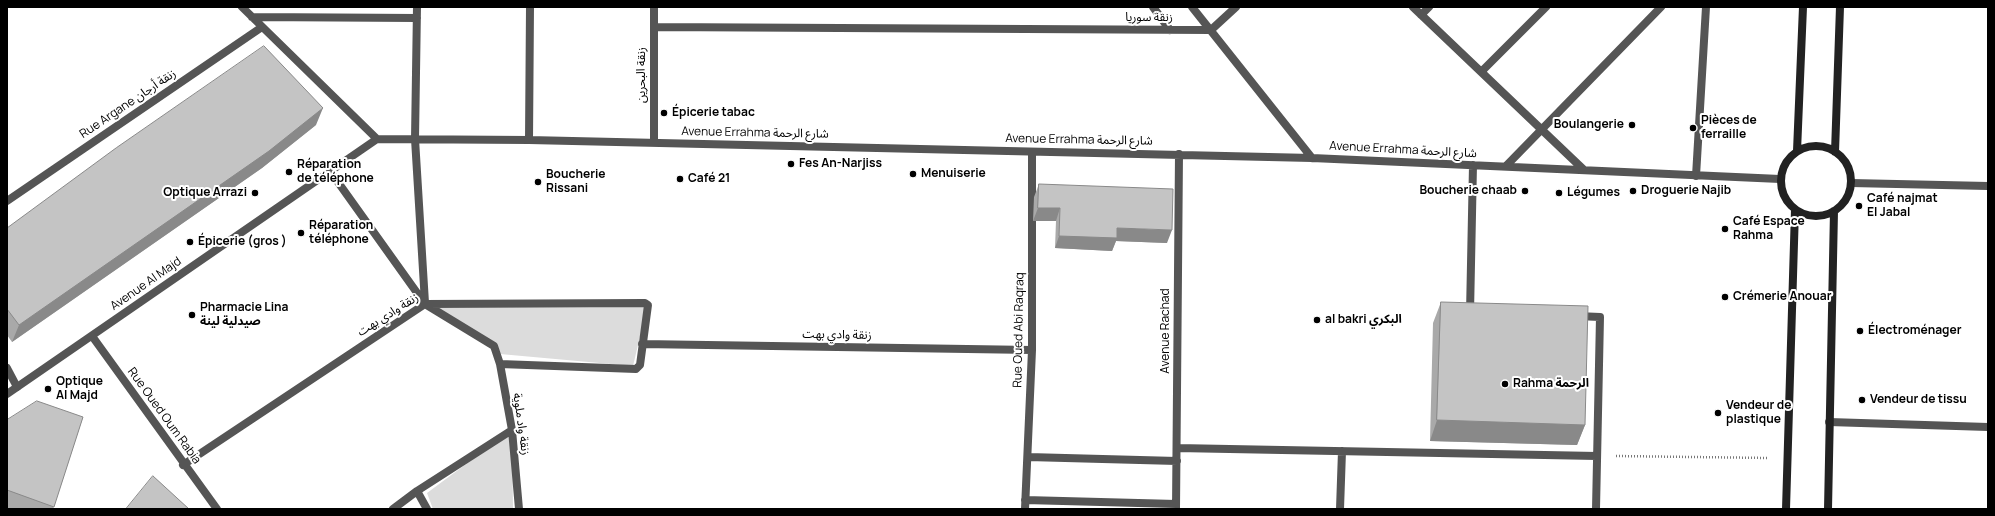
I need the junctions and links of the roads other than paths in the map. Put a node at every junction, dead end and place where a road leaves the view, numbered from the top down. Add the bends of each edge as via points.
1 (242, 7) edge
2 (417, 7) edge
3 (530, 7) edge
4 (654, 7) edge
5 (1153, 7) edge
6 (1192, 7) edge
7 (1236, 7) edge
8 (1413, 7) edge
9 (1429, 7) edge
10 (1546, 7) edge
11 (1661, 7) edge
12 (1706, 7) edge
13 (1802, 7) edge
14 (1840, 7) edge
15 (1421, 15) junction
16 (252, 17) junction
17 (416, 18) junction
18 (262, 27) junction
19 (654, 27) junction
20 (1170, 30) junction
21 (1211, 30) junction
22 (1481, 72) junction
23 (1541, 130) junction
24 (376, 139) junction
25 (415, 139) junction
26 (529, 140) junction
27 (654, 143) junction
28 (1797, 151) junction
29 (1032, 152) junction
30 (1835, 152) junction
31 (1179, 154) junction
32 (1312, 158) junction
33 (1473, 165) junction
34 (1506, 166) junction
35 (1584, 170) junction
36 (330, 171) junction
37 (1696, 176) junction
38 (1780, 180) junction
39 (1851, 183) junction
40 (1988, 186) edge
41 (7, 201) edge
42 (1794, 210) junction
43 (1834, 211) junction
44 (425, 304) junction
45 (1477, 314) edge
46 (1569, 316) edge
47 (92, 336) junction
48 (642, 344) junction
49 (1032, 350) junction
50 (500, 364) junction
51 (7, 368) edge
52 (17, 387) junction
53 (7, 394) edge
54 (1829, 422) junction
55 (1988, 427) edge
56 (512, 430) junction
57 (1177, 448) junction
58 (1342, 451) junction
59 (1597, 456) junction
60 (1028, 457) junction
61 (1177, 461) junction
62 (183, 464) junction
63 (417, 491) junction
64 (1025, 500) junction
65 (1176, 507) edge
66 (217, 509) edge
67 (393, 509) edge
68 (427, 509) edge
69 (519, 509) edge
70 (1025, 509) edge
71 (1340, 509) edge
72 (1596, 509) edge
73 (1786, 509) edge
74 (1828, 509) edge

1 - 16 street
2 - 17 street
3 - 26 street
4 - 19 street, زنقة البحرين
5 - 20 street
6 - 21 street
7 - 21 street
8 - 15 street
9 - 15 street
10 - 22 street
11 - 23 street
12 - 37 street
13 - 28 street
14 - 30 street
15 - 22 street
16 - 17 street
16 - 18 street
17 - 25 street
18 - 24 street
18 - 41 street, Rue Argane زنقة أرجان
19 - 20 street, زنقة سوريا
19 - 27 street, زنقة البحرين
20 - 21 street, زنقة سوريا
21 - 32 street
22 - 23 street
23 - 34 street
23 - 35 street
24 - 25 street, Avenue Errahma شارع الرحمة
24 - 36 street, Avenue Al Majd
25 - 26 street, Avenue Errahma شارع الرحمة
25 - 44 street
26 - 27 street, Avenue Errahma شارع الرحمة
27 - 29 street, Avenue Errahma شارع الرحمة
28 - 30 street via 1817,146
28 - 38 street via 1787,160
29 - 31 street, Avenue Errahma شارع الرحمة
29 - 49 street, Rue Oued Abi Raqraq
30 - 39 street via 1846,163
31 - 32 street, Avenue Errahma شارع الرحمة
31 - 57 street, Avenue Rachad
32 - 33 street, Avenue Errahma شارع الرحمة
33 - 34 street, Avenue Errahma شارع الرحمة
33 - 45 street via 1470,313
34 - 35 street, Avenue Errahma شارع الرحمة
35 - 37 street, Avenue Errahma شارع الرحمة
36 - 44 street
36 - 47 street, Avenue Al Majd
37 - 38 street, Avenue Errahma شارع الرحمة
38 - 42 street via 1785,200
39 - 40 street
39 - 43 street via 1848,196
42 - 43 street via 1814,216
42 - 73 street
43 - 54 street
44 - 48 street, زنقة وادي بهت via 645,303 648,306
44 - 50 street, زنقة واد ملوية via 491,345 496,350
44 - 62 street, زنقة وادي بهت
46 - 59 street via 1600,317
47 - 52 street, Avenue Al Majd
47 - 62 street, Rue Oued Oum Rabia
48 - 49 street, زنقة وادي بهت
48 - 50 street, زنقة وادي بهت via 640,365 636,369
49 - 60 street, Rue Oued Abi Raqraq
50 - 56 street, زنقة واد ملوية
51 - 52 street
52 - 53 street, Avenue Al Majd
54 - 55 street
54 - 74 street
56 - 63 street
56 - 69 street, زنقة واد ملوية
57 - 58 street
57 - 61 street, Avenue Rachad
58 - 59 street
58 - 71 street
59 - 72 street
60 - 61 street
60 - 64 street, Rue Oued Abi Raqraq
61 - 65 street, Avenue Rachad
62 - 66 street, Rue Oued Oum Rabia
63 - 67 street
63 - 68 street
64 - 65 street
64 - 70 street, Rue Oued Abi Raqraq

